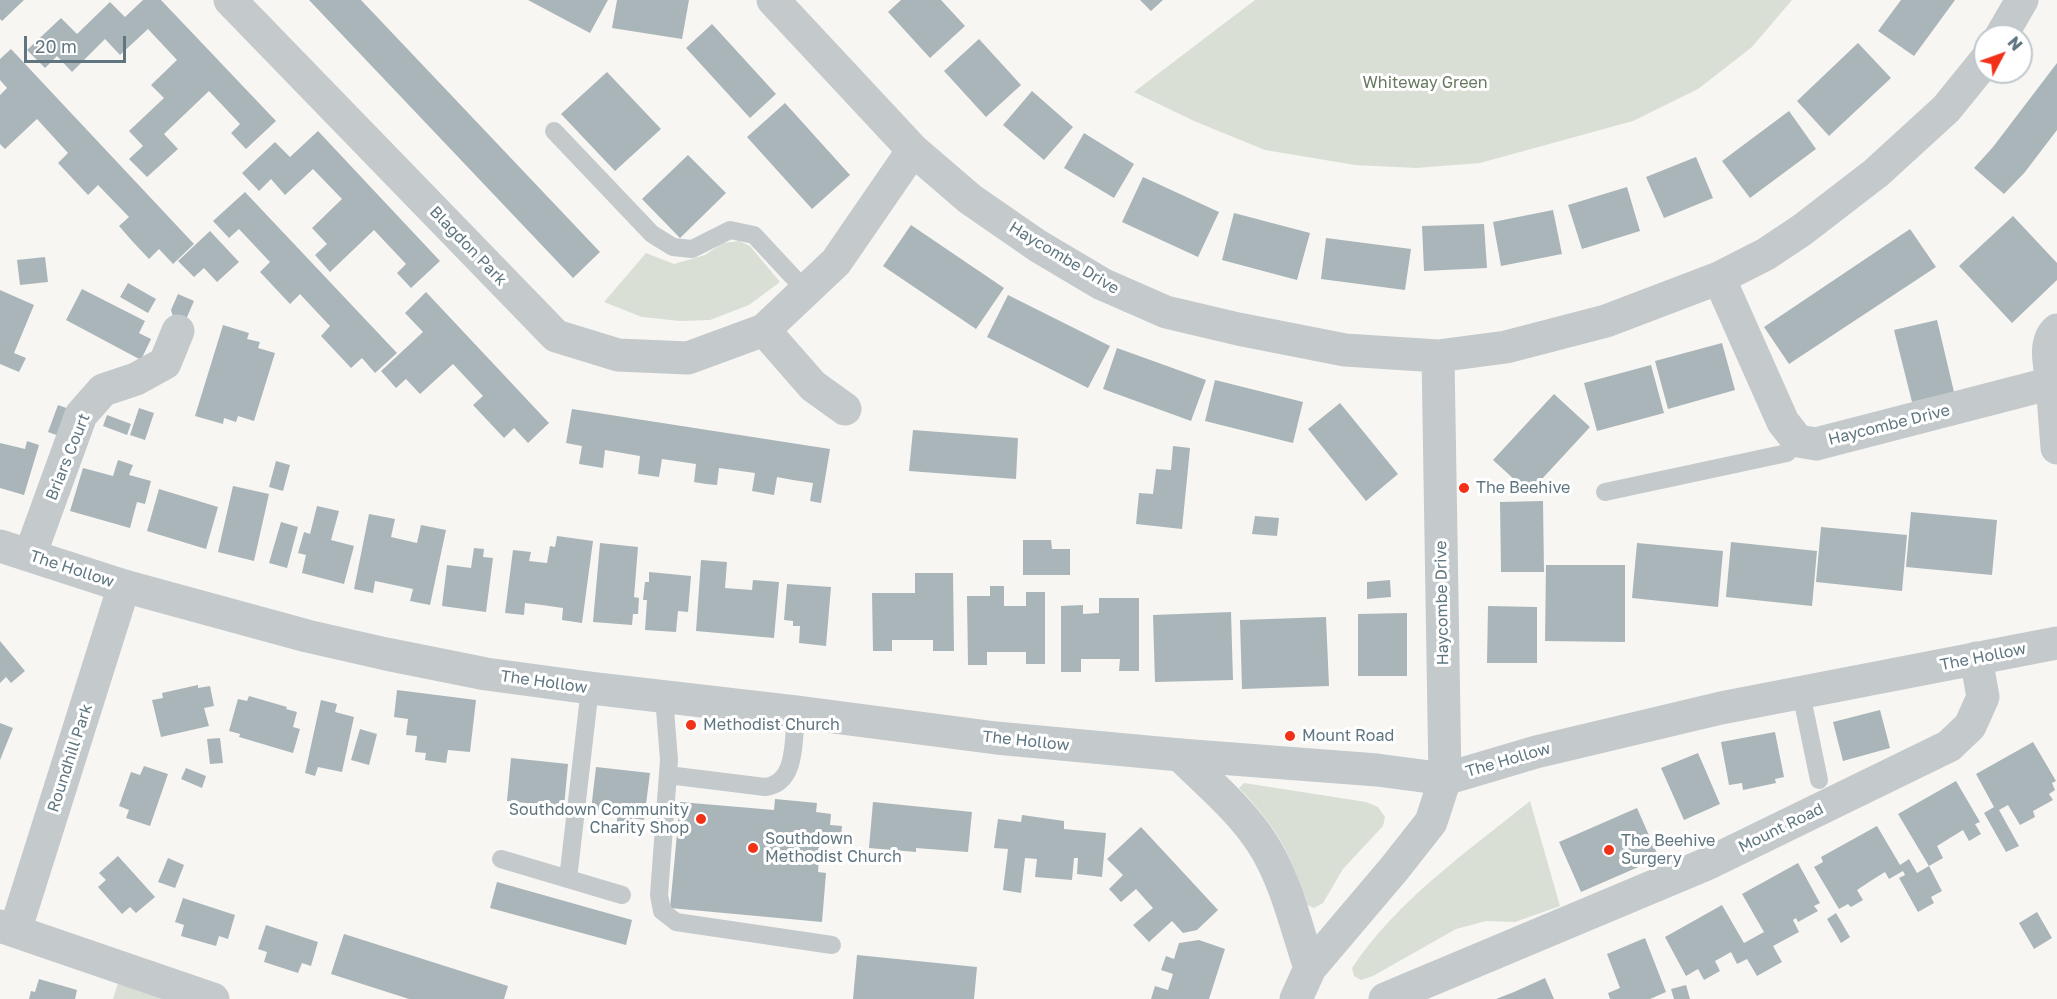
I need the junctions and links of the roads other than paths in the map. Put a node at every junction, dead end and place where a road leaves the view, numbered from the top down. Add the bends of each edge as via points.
1 (230, 0) edge
2 (772, 0) edge
3 (2022, 0) edge
4 (2008, 24) edge
5 (1973, 76) edge
6 (554, 131) dead end
7 (914, 150) junction
8 (1719, 278) junction
9 (806, 291) junction
10 (764, 330) junction
11 (2057, 330) edge
12 (178, 331) dead end
13 (1438, 356) junction
14 (2052, 383) junction
15 (845, 409) dead end
16 (1798, 441) junction
17 (2057, 448) edge
18 (1605, 492) dead end
19 (15, 551) edge
20 (124, 586) junction
21 (2057, 643) edge
22 (1977, 658) junction
23 (590, 688) junction
24 (1801, 693) junction
25 (664, 697) junction
26 (796, 712) junction
27 (1180, 755) junction
28 (668, 775) junction
29 (1445, 779) junction
30 (1819, 780) dead end
31 (501, 859) dead end
32 (568, 879) junction
33 (622, 895) dead end
34 (7, 928) edge
35 (832, 945) dead end
36 (1310, 968) junction
37 (213, 999) edge
38 (1296, 999) edge
39 (1384, 999) edge

1 - 10 street, Blagdon Park via 556,336 618,355 688,358
2 - 7 street, Haycombe Drive
3 - 4 street
5 - 8 street, Haycombe Drive via 1946,109 1876,173 1802,230
6 - 9 lane via 652,234 673,247 692,249 730,230 754,235
7 - 9 street, Blagdon Park via 836,262
7 - 13 street, Haycombe Drive via 970,199 1038,246 1102,284 1166,312 1345,350
8 - 13 street, Haycombe Drive via 1606,321 1506,347
8 - 16 street via 1783,422
9 - 10 street, Blagdon Park
10 - 15 street via 813,386
11 - 14 street via 2049,347
12 - 19 street, Briars Court via 165,363 136,379 103,390 81,415
13 - 29 street, Haycombe Drive
14 - 16 street, Haycombe Drive via 1816,444
14 - 17 street
16 - 18 lane via 1787,453
19 - 20 street, The Hollow
20 - 23 street, The Hollow via 386,654 486,674
20 - 34 street, Roundhill Park
21 - 22 street, The Hollow
22 - 24 street, The Hollow
22 - 39 street, Mount Road via 1983,697 1971,726 1949,746 1709,863
23 - 25 street, The Hollow
23 - 32 lane
24 - 29 street, The Hollow via 1536,752
24 - 30 lane
25 - 26 street, The Hollow
25 - 28 lane
26 - 27 street, The Hollow via 996,738
26 - 28 lane via 790,768 775,786
27 - 29 street, The Hollow
27 - 36 street via 1262,842 1277,872
28 - 35 lane via 659,895 662,911 676,922
29 - 36 street via 1431,822
31 - 32 lane
32 - 33 lane
34 - 37 street, Roundhill Park
36 - 38 street

